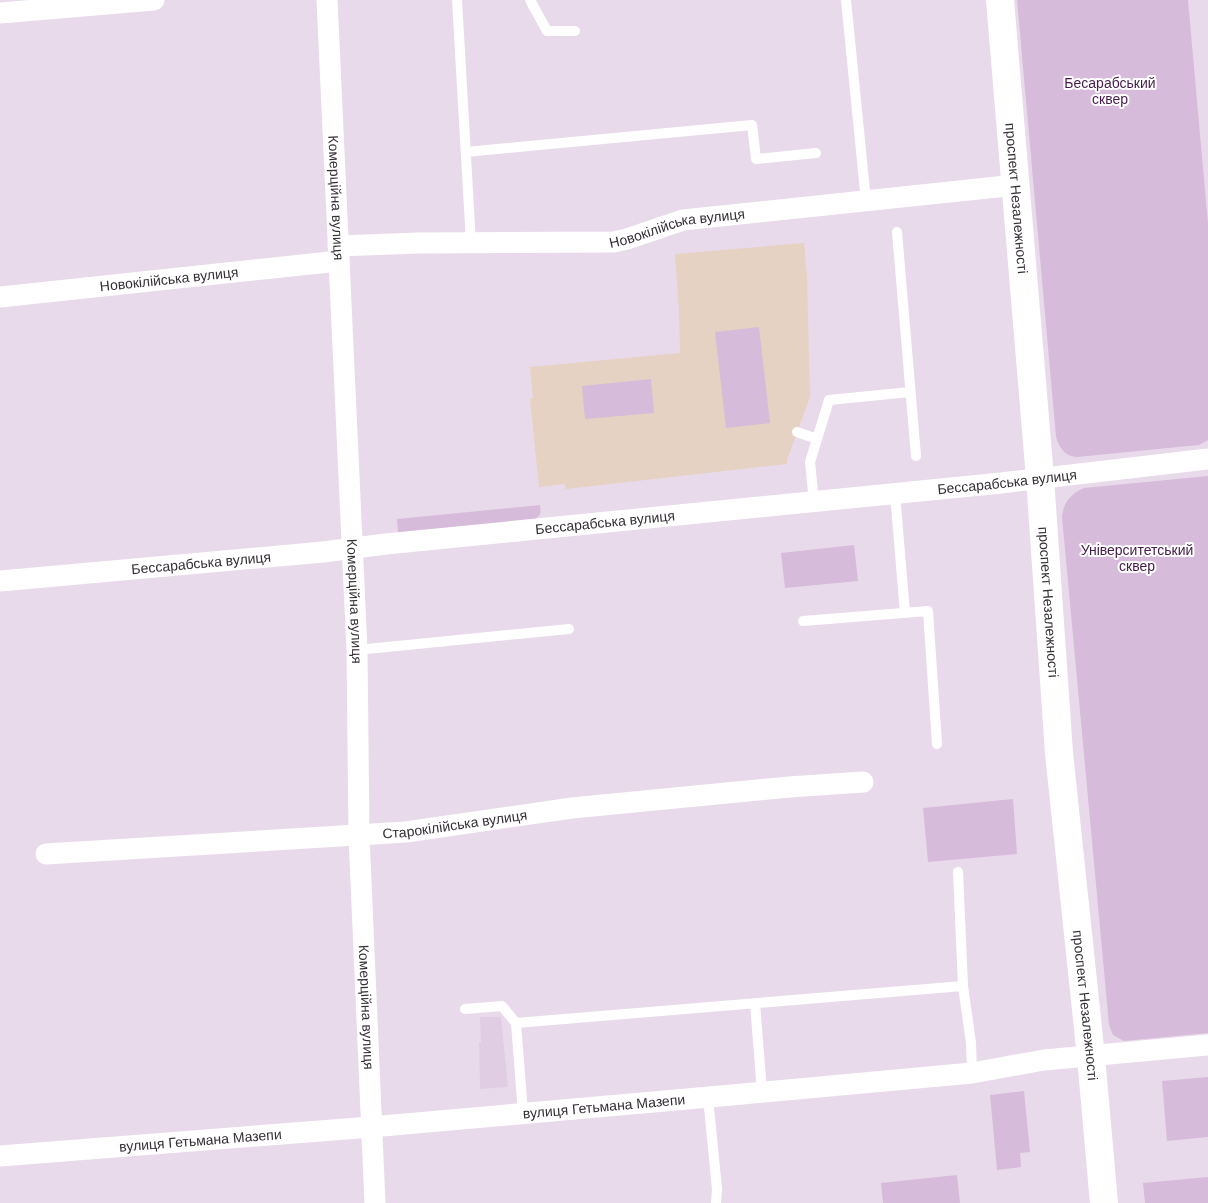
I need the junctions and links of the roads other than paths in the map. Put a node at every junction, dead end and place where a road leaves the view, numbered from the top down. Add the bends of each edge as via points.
1 (154, 0) edge
2 (327, 0) edge
3 (457, 0) edge
4 (530, 0) edge
5 (846, 0) edge
6 (1000, 0) edge
7 (0, 13) edge
8 (575, 31) dead end
9 (466, 152) junction
10 (816, 154) dead end
11 (1016, 185) junction
12 (866, 201) junction
13 (897, 232) dead end
14 (471, 243) junction
15 (339, 254) junction
16 (0, 297) edge
17 (910, 392) junction
18 (797, 432) dead end
19 (817, 439) junction
20 (916, 456) dead end
21 (1208, 459) edge
22 (1040, 478) junction
23 (895, 494) junction
24 (814, 502) junction
25 (352, 548) junction
26 (0, 581) edge
27 (905, 612) junction
28 (803, 621) dead end
29 (569, 629) dead end
30 (357, 650) junction
31 (938, 744) dead end
32 (864, 782) dead end
33 (359, 836) junction
34 (46, 854) dead end
35 (958, 872) dead end
36 (964, 986) junction
37 (756, 1003) junction
38 (465, 1009) dead end
39 (516, 1023) junction
40 (1208, 1045) edge
41 (1091, 1056) junction
42 (972, 1073) junction
43 (762, 1092) junction
44 (708, 1097) junction
45 (523, 1113) junction
46 (371, 1127) junction
47 (0, 1156) edge
48 (375, 1203) edge
49 (716, 1203) edge
50 (1104, 1203) edge

1 - 7 street
2 - 15 street, Комерційна вулиця
3 - 9 lane
4 - 8 lane via 547,32
5 - 12 lane
6 - 11 main road, проспект Незалежності
9 - 10 lane via 752,125 756,159
9 - 14 lane
11 - 12 street, Новокілійська вулиця
11 - 22 main road, проспект Незалежності
12 - 14 street, Новокілійська вулиця via 683,220 614,242
13 - 17 lane
14 - 15 street, Новокілійська вулиця
15 - 16 street, Новокілійська вулиця
15 - 25 street, Комерційна вулиця
17 - 19 lane via 829,400
17 - 20 lane
18 - 19 lane
19 - 24 lane via 810,462
21 - 22 street, Бессарабська вулиця
22 - 23 street, Бессарабська вулиця
22 - 41 main road, проспект Незалежності via 1058,753
23 - 24 street, Бессарабська вулиця
23 - 27 lane
24 - 25 street, Бессарабська вулиця
25 - 26 street, Бессарабська вулиця
25 - 30 street, Комерційна вулиця
27 - 28 lane
27 - 31 lane via 928,611
29 - 30 lane
30 - 33 street, Комерційна вулиця
32 - 33 street, Старокілійська вулиця via 572,808
33 - 34 street, Старокілійська вулиця
33 - 46 street, Комерційна вулиця
35 - 36 lane
36 - 37 lane
36 - 42 lane
37 - 39 lane
37 - 43 lane
38 - 39 lane via 502,1006
39 - 45 lane
40 - 41 street, вулиця Гетьмана Мазепи
41 - 42 street, вулиця Гетьмана Мазепи via 1044,1060
41 - 50 main road, проспект Незалежності
42 - 43 street, вулиця Гетьмана Мазепи
43 - 44 street, вулиця Гетьмана Мазепи
44 - 45 street, вулиця Гетьмана Мазепи
44 - 49 lane
45 - 46 street, вулиця Гетьмана Мазепи
46 - 47 street, вулиця Гетьмана Мазепи
46 - 48 street, Комерційна вулиця

